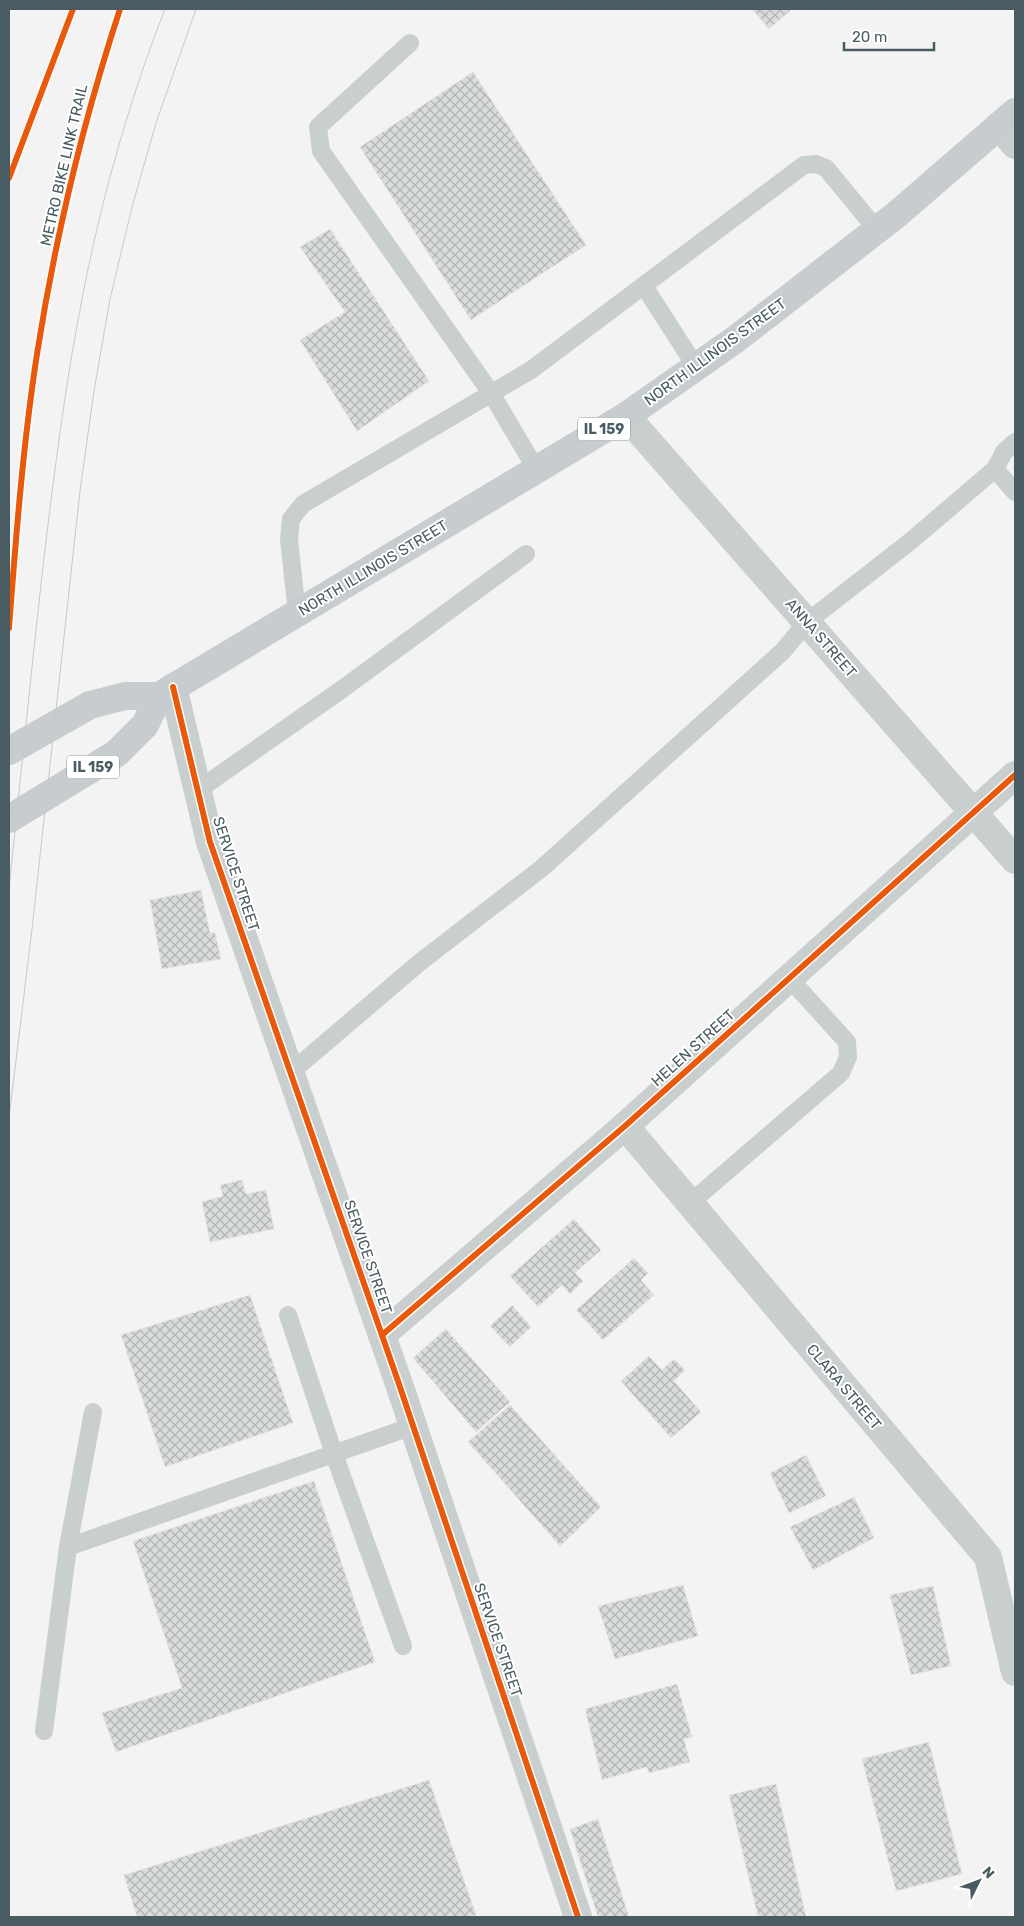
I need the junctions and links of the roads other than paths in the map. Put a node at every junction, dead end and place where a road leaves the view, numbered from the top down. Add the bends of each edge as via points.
1 (410, 44) dead end
2 (1010, 128) edge
3 (877, 230) junction
4 (644, 286) junction
5 (696, 367) junction
6 (491, 393) junction
7 (626, 416) junction
8 (1015, 442) edge
9 (536, 469) junction
10 (995, 469) junction
11 (1015, 492) edge
12 (526, 554) dead end
13 (297, 613) junction
14 (807, 622) junction
15 (166, 692) junction
16 (9, 751) edge
17 (1015, 775) edge
18 (198, 790) junction
19 (973, 812) junction
20 (9, 819) edge
21 (1015, 860) edge
22 (789, 978) junction
23 (290, 1073) junction
24 (625, 1126) junction
25 (690, 1203) junction
26 (288, 1315) dead end
27 (382, 1335) junction
28 (93, 1412) dead end
29 (413, 1426) junction
30 (334, 1454) junction
31 (68, 1547) junction
32 (403, 1646) dead end
33 (1015, 1672) edge
34 (44, 1731) dead end
35 (578, 1917) edge

1 - 6 lane via 318,127 321,151
2 - 3 main road, NORTH ILLINOIS STREET / IL 159
3 - 4 lane via 826,168 816,164 804,165
3 - 5 main road, NORTH ILLINOIS STREET / IL 159
4 - 5 lane
4 - 6 lane via 531,370
5 - 7 main road, NORTH ILLINOIS STREET / IL 159
6 - 9 lane
6 - 13 lane via 302,504 290,519 289,540
7 - 9 main road, NORTH ILLINOIS STREET / IL 159
7 - 14 street, ANNA STREET
8 - 10 lane via 1004,452
9 - 13 main road, NORTH ILLINOIS STREET / IL 159
10 - 11 lane
10 - 14 lane via 912,540
12 - 18 lane
13 - 15 main road, NORTH ILLINOIS STREET / IL 159
14 - 19 street, ANNA STREET
14 - 23 lane via 783,651 542,868 419,963
15 - 16 main road via 125,696 90,705
15 - 18 street, SERVICE STREET
15 - 20 main road, IL 159 via 145,725 117,753
17 - 19 street, HELEN STREET
18 - 23 street, SERVICE STREET via 210,842
19 - 21 street, ANNA STREET
19 - 22 street, HELEN STREET
22 - 24 street, HELEN STREET
22 - 25 lane via 847,1042 848,1057 842,1073
23 - 27 street, SERVICE STREET
24 - 25 street, CLARA STREET
24 - 27 street, HELEN STREET
25 - 33 street, CLARA STREET via 988,1558
26 - 30 lane
27 - 29 street, SERVICE STREET
28 - 31 lane
29 - 30 lane
29 - 35 street, SERVICE STREET
30 - 31 lane
30 - 32 lane
31 - 34 lane

